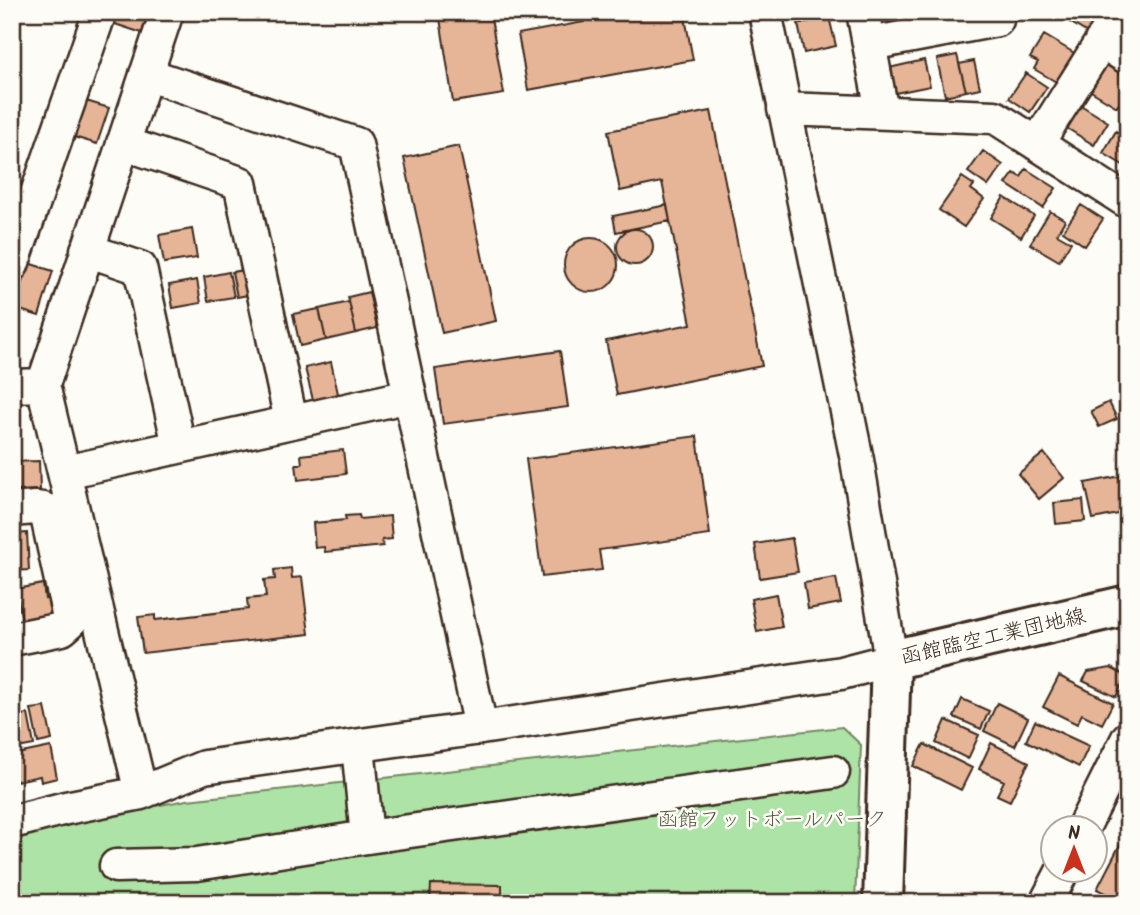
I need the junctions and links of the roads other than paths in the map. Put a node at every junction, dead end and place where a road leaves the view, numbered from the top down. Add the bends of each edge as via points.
1 (100, 12) edge
2 (167, 12) edge
3 (765, 12) edge
4 (863, 12) edge
5 (996, 12) edge
6 (1120, 12) edge
7 (1101, 41) junction
8 (870, 44) junction
9 (1128, 58) edge
10 (146, 74) junction
11 (783, 109) junction
12 (882, 112) junction
13 (123, 143) junction
14 (1037, 144) junction
15 (1128, 202) edge
16 (87, 250) junction
17 (12, 265) edge
18 (27, 385) edge
19 (410, 396) junction
20 (291, 421) junction
21 (179, 446) junction
22 (65, 472) junction
23 (12, 510) edge
24 (1128, 605) edge
25 (12, 639) edge
26 (891, 660) junction
27 (481, 728) junction
28 (1128, 738) edge
29 (358, 746) junction
30 (833, 772) dead end
31 (141, 793) junction
32 (1090, 814) edge
33 (12, 822) edge
34 (367, 837) junction
35 (116, 866) dead end
36 (1055, 884) edge
37 (883, 903) edge
38 (1046, 903) edge

1 - 17 street
2 - 10 street
3 - 11 street
4 - 8 street
5 - 8 street via 997,20
6 - 7 street
7 - 9 street
7 - 14 street
8 - 12 street
10 - 13 street
10 - 19 street via 356,144
11 - 12 street
11 - 26 street via 857,460
12 - 14 street via 995,117
13 - 16 street
13 - 20 street via 240,183
14 - 15 street
16 - 18 street
16 - 21 street via 140,268
18 - 22 street
19 - 20 street
19 - 27 street
20 - 21 street
21 - 22 street
22 - 31 street
23 - 25 street via 43,509 47,516 70,622 62,629
24 - 26 main road, 函館臨空工業団地線
26 - 27 street via 841,673
26 - 37 main road, 函館臨空工業団地線
27 - 29 street
28 - 32 street
29 - 31 street via 204,767
29 - 34 street
30 - 34 street
31 - 33 street
34 - 35 street via 197,864
36 - 38 street

